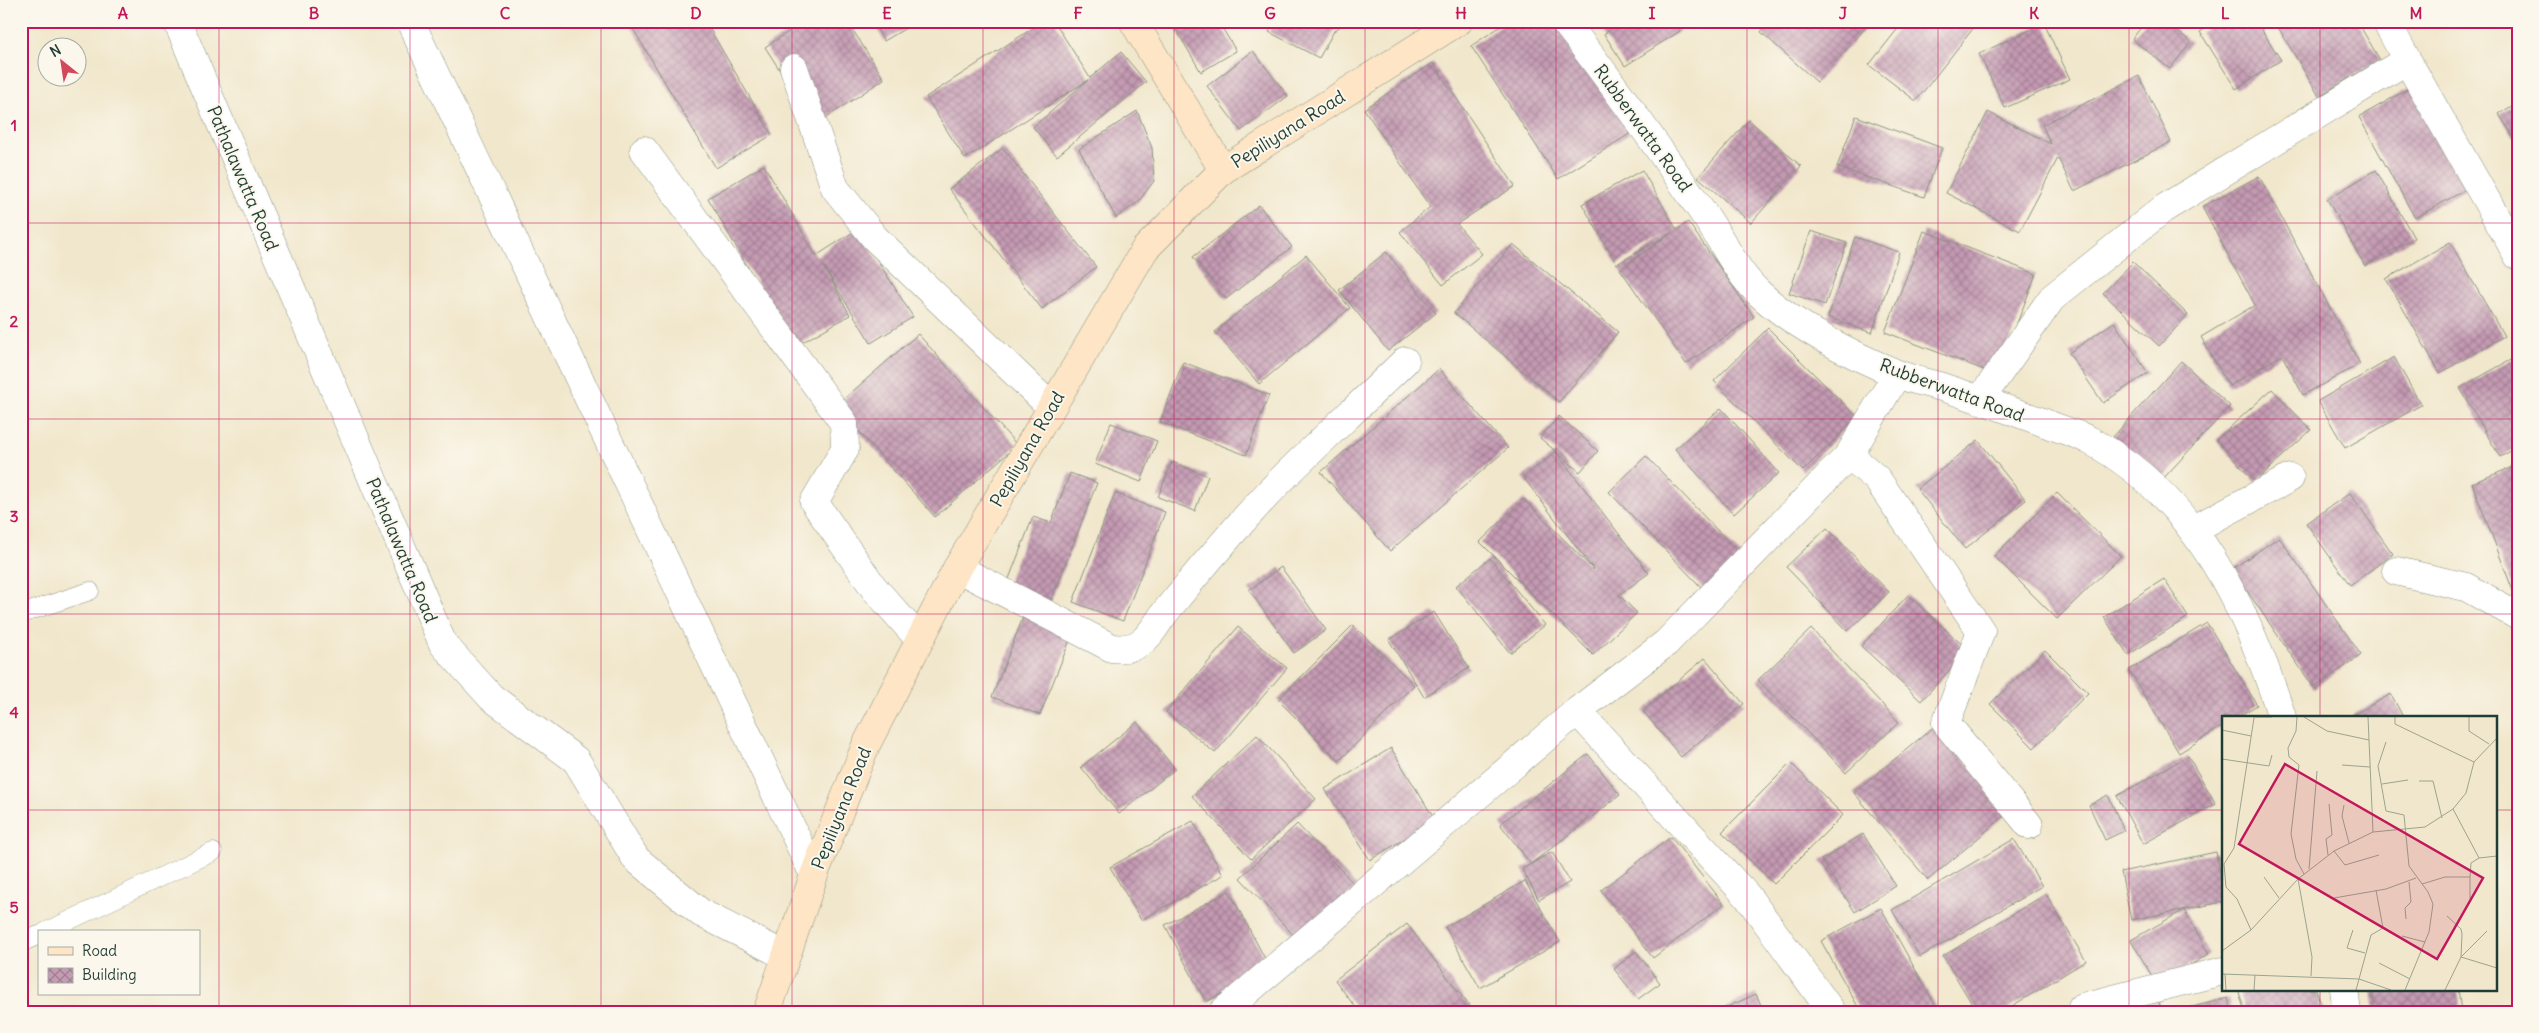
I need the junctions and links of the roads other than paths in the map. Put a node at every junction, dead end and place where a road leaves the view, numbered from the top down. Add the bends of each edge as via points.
1 (177, 21) edge
2 (410, 21) edge
3 (1134, 21) edge
4 (1459, 21) edge
5 (1564, 21) edge
6 (2386, 21) edge
7 (2407, 60) junction
8 (794, 68) dead end
9 (644, 150) dead end
10 (1223, 170) junction
11 (2518, 256) edge
12 (1405, 361) dead end
13 (1897, 374) junction
14 (1980, 400) junction
15 (1051, 407) junction
16 (1849, 455) junction
17 (2290, 478) dead end
18 (2194, 530) junction
19 (957, 568) junction
20 (2396, 571) dead end
21 (90, 591) dead end
22 (21, 614) edge
23 (2518, 616) edge
24 (919, 639) junction
25 (1576, 711) junction
26 (2282, 716) edge
27 (2028, 825) dead end
28 (212, 852) dead end
29 (814, 876) junction
30 (49, 930) edge
31 (38, 935) edge
32 (21, 943) edge
33 (786, 956) junction
34 (2222, 971) edge
35 (2344, 990) edge
36 (2082, 1007) dead end
37 (767, 1012) edge
38 (1223, 1012) edge
39 (1832, 1012) edge
40 (2347, 1012) edge

1 - 33 street, Pathalawatta Road via 442,644 490,697 576,760 636,859 701,913
2 - 29 street
3 - 10 main road
4 - 10 main road, Pepiliyana Road
5 - 13 street, Rubberwatta Road via 1607,75 1708,220 1733,262 1760,294 1812,332
6 - 7 street
7 - 11 street
7 - 14 street via 2163,209 2052,298
8 - 15 street via 836,188 875,238
9 - 24 street via 844,423 845,449 814,502 874,588
10 - 15 main road, Pepiliyana Road via 1145,250
12 - 19 street via 1286,475 1160,617 1142,644 1128,650 1112,648
13 - 14 street, Rubberwatta Road
13 - 16 street
14 - 18 street, Rubberwatta Road via 2087,439 2128,464 2163,495
15 - 19 main road, Pepiliyana Road
16 - 25 street via 1666,643
16 - 27 street via 1877,478 1981,631 1946,723
17 - 18 street
18 - 26 street, Rubberwatta Road via 2230,587 2264,659
19 - 24 main road, Pepiliyana Road
20 - 23 street via 2466,587
21 - 22 lane
24 - 29 main road, Pepiliyana Road via 866,745
25 - 38 street
25 - 39 street via 1748,897
28 - 30 lane
29 - 33 main road, Pepiliyana Road
31 - 32 lane
33 - 37 main road, Pepiliyana Road
34 - 36 street
35 - 40 street

